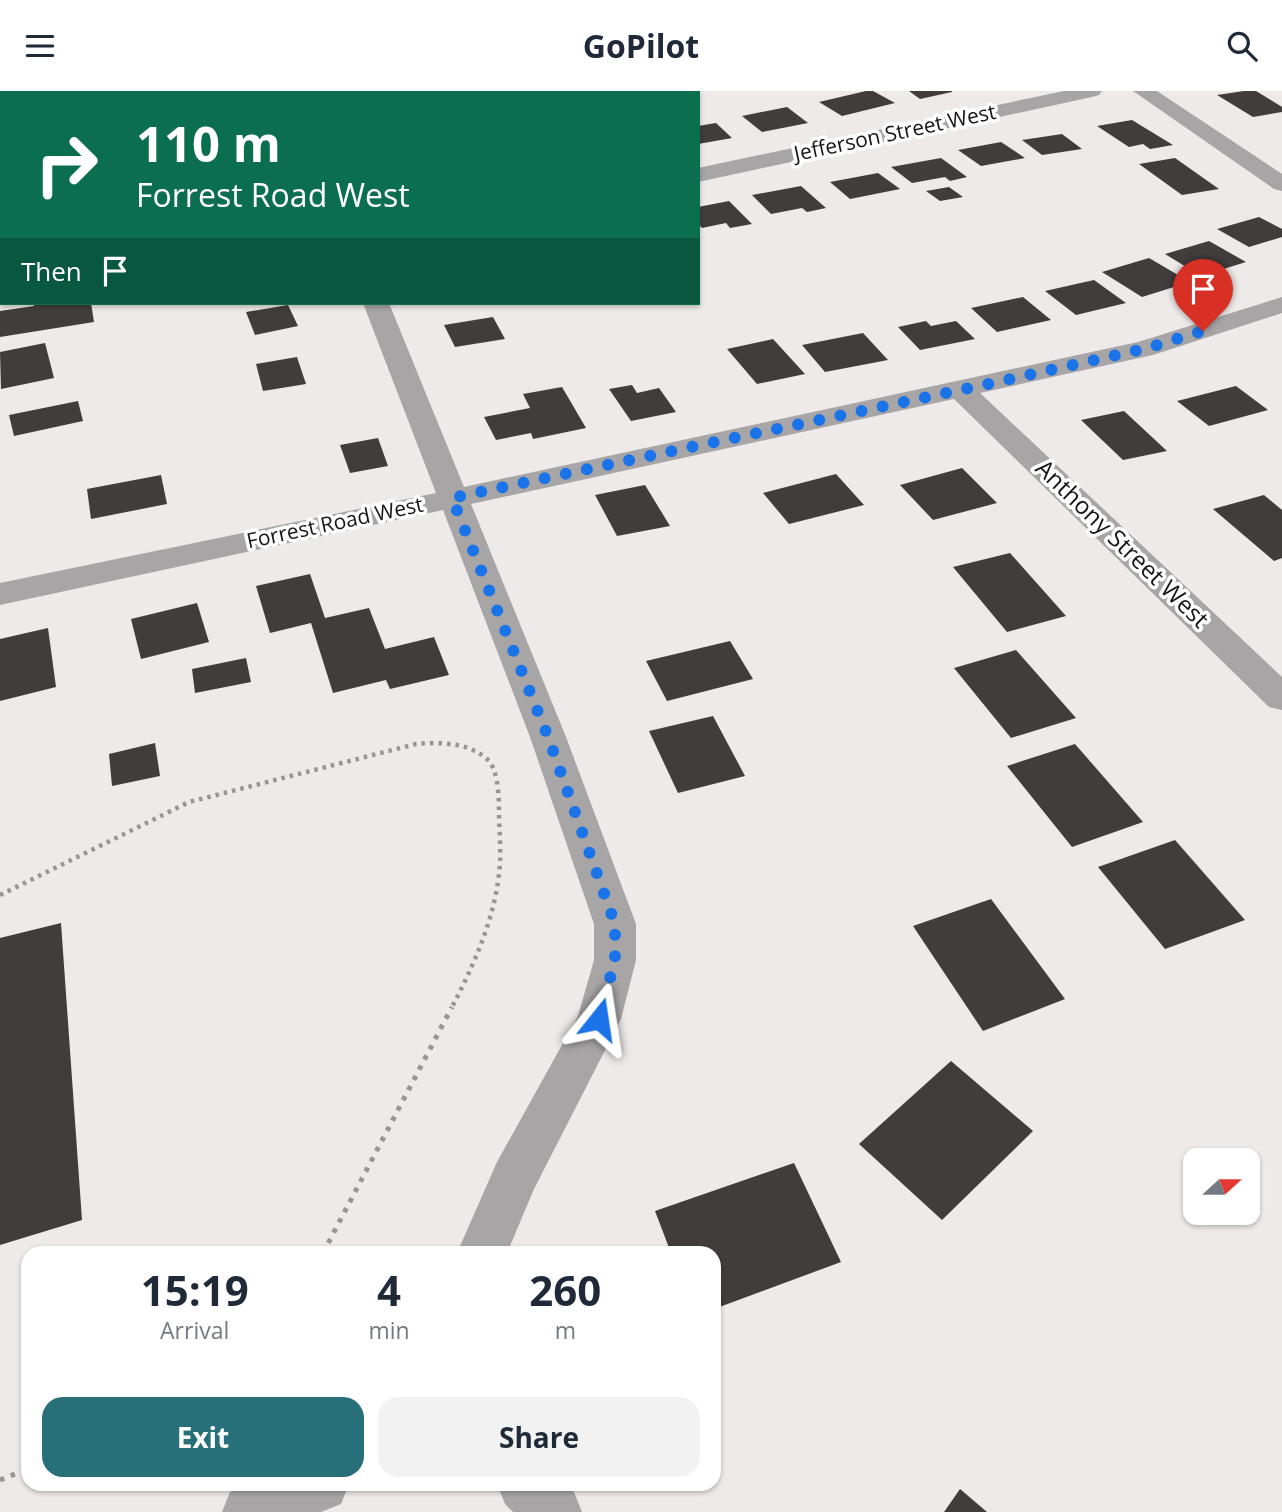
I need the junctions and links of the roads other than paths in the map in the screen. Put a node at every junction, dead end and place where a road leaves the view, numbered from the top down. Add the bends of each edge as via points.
1 (1092, 91) edge
2 (1143, 91) edge
3 (700, 175) edge
4 (1282, 184) edge
5 (377, 305) edge
6 (1282, 305) edge
7 (961, 390) junction
8 (452, 498) junction
9 (0, 594) edge
10 (1282, 698) edge
11 (485, 1246) edge
12 (303, 1491) edge
13 (532, 1491) edge
14 (250, 1512) edge
15 (554, 1512) edge

1 - 3 street, Jefferson Street West
2 - 4 street
5 - 8 street
6 - 7 street, Forrest Road West via 1144,349
7 - 8 street, Forrest Road West
7 - 10 street, Anthony Street West
8 - 9 street, Forrest Road West
8 - 11 street via 548,737 615,924 615,960 599,1019 514,1178
12 - 14 street
13 - 15 street

